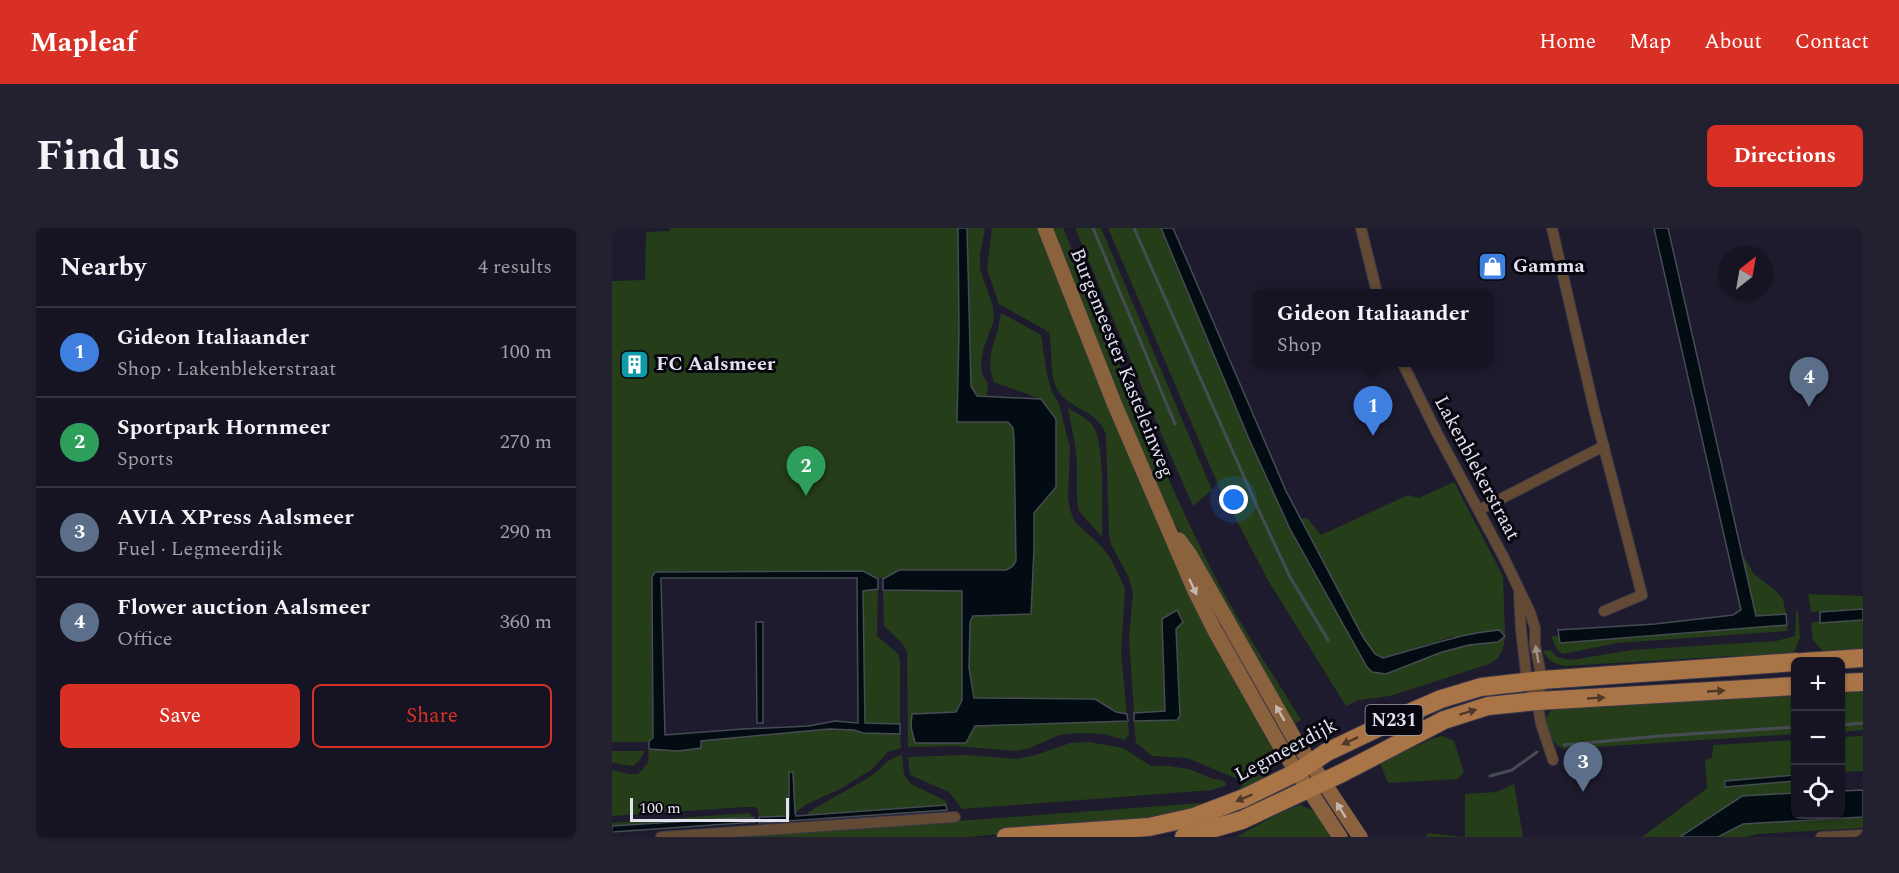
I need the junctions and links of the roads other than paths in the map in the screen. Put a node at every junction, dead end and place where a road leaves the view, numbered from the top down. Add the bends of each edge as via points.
1 (1045, 228) edge
2 (1361, 228) edge
3 (1552, 228) edge
4 (1376, 289) edge
5 (1404, 367) edge
6 (1605, 446) junction
7 (1479, 510) junction
8 (1519, 592) junction
9 (1604, 611) dead end
10 (1863, 658) edge
11 (1845, 659) edge
12 (1791, 662) edge
13 (1534, 681) junction
14 (1863, 682) edge
15 (1845, 683) edge
16 (1791, 686) edge
17 (1537, 701) junction
18 (1553, 760) dead end
19 (1304, 768) junction
20 (1315, 786) junction
21 (955, 817) dead end
22 (1863, 835) edge
23 (660, 837) edge
24 (1006, 837) edge
25 (1184, 837) edge
26 (1340, 837) edge
27 (1360, 837) edge
28 (1821, 837) edge

1 - 19 main road, Burgemeester Kasteleinweg via 1179,558 1215,632
2 - 4 street
3 - 6 street
5 - 7 street, Lakenblekerstraat
6 - 7 street
6 - 9 street via 1642,595
7 - 8 street, Lakenblekerstraat
8 - 13 street, Lakenblekerstraat via 1521,630
13 -> 8 street, Lakenblekerstraat via 1535,628
10 - 11 main road
12 - 13 main road, Legmeerdijk / N231
13 - 17 street
13 -> 19 main road, Legmeerdijk / N231 via 1481,687 1441,699 1327,752
14 - 15 main road
17 -> 16 main road, N231
17 - 18 street
20 -> 17 main road, N231 via 1444,720 1488,706
19 - 20 main road, Burgemeester Kasteleinweg
19 -> 24 main road, Legmeerdijk / N231 via 1194,817 1149,827
20 - 25 main road, N231 via 1242,820
20 - 26 main road, Burgemeester Kasteleinweg
27 -> 20 main road, Burgemeester Kasteleinweg
21 - 23 street
22 - 28 street

